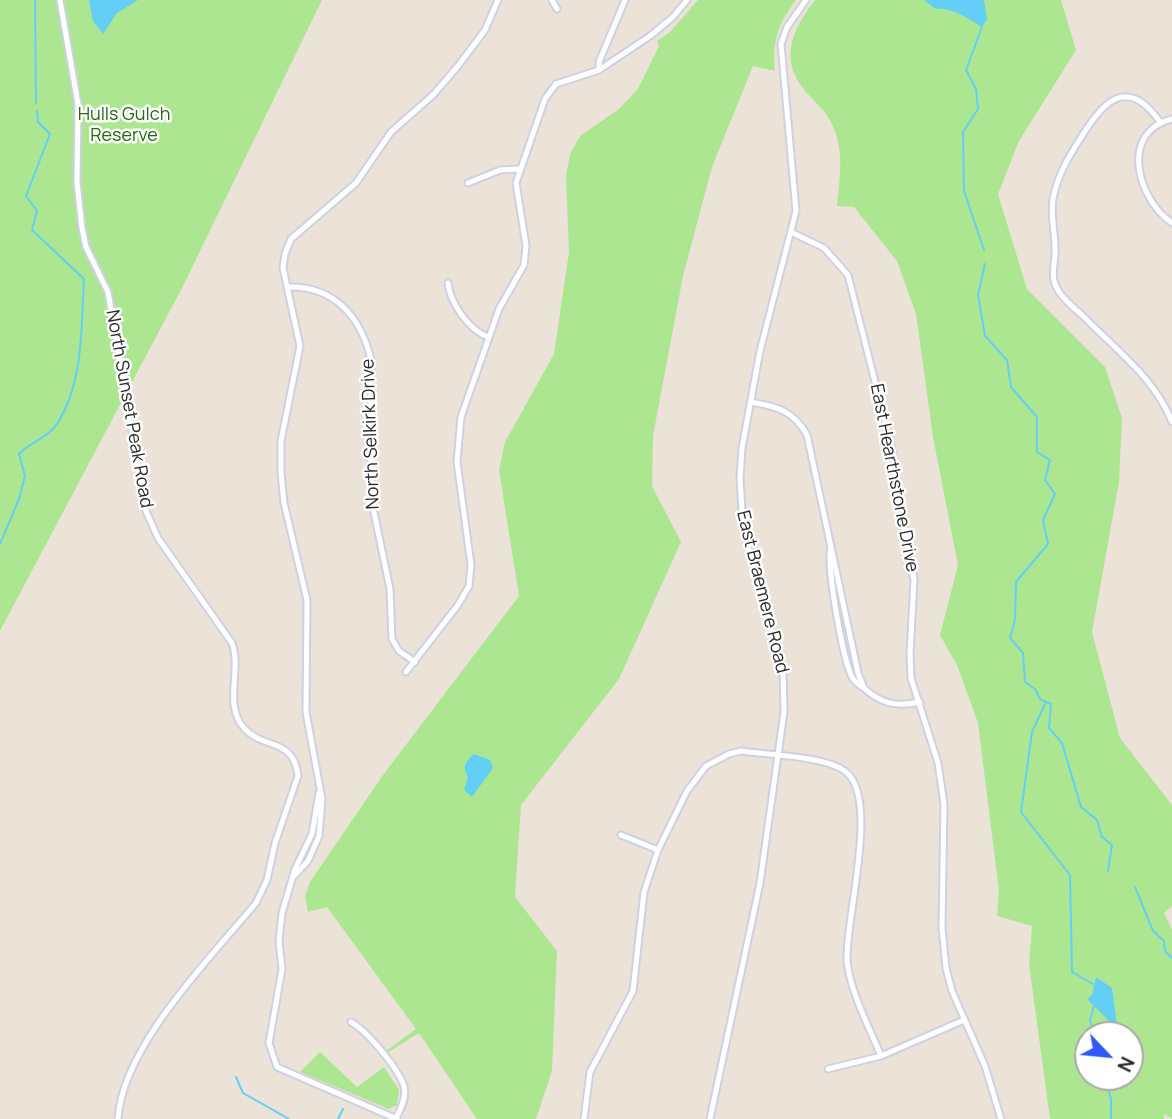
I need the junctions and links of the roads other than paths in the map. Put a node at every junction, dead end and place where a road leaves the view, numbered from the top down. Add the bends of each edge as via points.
1 (60, 0) edge
2 (498, 0) edge
3 (552, 0) edge
4 (625, 0) edge
5 (687, 0) edge
6 (806, 0) edge
7 (557, 9) dead end
8 (599, 70) junction
9 (1172, 119) edge
10 (1160, 122) junction
11 (518, 169) junction
12 (468, 183) dead end
13 (1172, 223) edge
14 (793, 233) junction
15 (448, 283) dead end
16 (287, 287) junction
17 (488, 337) junction
18 (750, 402) junction
19 (1172, 422) edge
20 (415, 662) junction
21 (406, 673) dead end
22 (920, 702) junction
23 (778, 757) junction
24 (621, 835) dead end
25 (658, 849) junction
26 (964, 1020) junction
27 (351, 1022) dead end
28 (881, 1056) junction
29 (828, 1069) dead end
30 (118, 1119) edge
31 (397, 1119) edge
32 (584, 1119) edge
33 (710, 1119) edge
34 (1002, 1119) edge

1 - 30 street, North Sunset Peak Road via 78,104 77,182 82,228 108,292 146,511 158,538 232,643 237,656 237,719 245,730 289,752 297,765 296,786 256,903 155,1028 132,1072
2 - 16 street via 472,48 433,95 391,132 356,183 291,239 283,268
3 - 7 street
4 - 8 street
5 - 8 street via 658,30
6 - 14 street, East Braemere Road via 781,44 796,192
8 - 11 street via 556,84 545,99
9 - 10 street
10 - 13 street via 1140,145 1139,168 1149,198
10 - 19 street via 1145,103 1132,98 1110,100 1101,107 1061,172 1052,203 1053,274 1058,291 1151,384
11 - 12 street via 500,170
11 - 17 street via 517,202 526,254
14 - 18 street, East Braemere Road
14 - 22 street, East Hearthstone Drive via 835,258 848,275 854,294 911,550 914,580 909,654
15 - 17 street via 451,300 476,330
16 - 20 street, North Selkirk Drive via 310,287 337,298 367,345 371,360 371,498 390,589 392,639 399,651
16 - 31 street via 300,346 281,442 281,473 307,600 306,712 322,799 319,836 295,876 282,913 282,969 268,1044 277,1067
17 - 20 street via 467,397 458,442 458,484 471,565 469,586
18 - 22 street via 788,411 801,423 810,447 852,677 881,701 894,705
18 - 23 street, East Braemere Road via 740,500 743,529 783,668
20 - 21 street
22 - 26 street, East Hearthstone Drive via 938,763 944,804 942,928 946,968
23 - 25 street via 741,751 706,766 687,790
23 - 28 street via 830,764 844,770 856,788 859,856 847,961
23 - 33 street, East Braemere Road via 753,922
24 - 25 street
25 - 32 street via 644,892 633,990 590,1072
26 - 28 street
26 - 34 street, East Hearthstone Drive
27 - 31 street via 366,1032 403,1085 404,1101
28 - 29 street

